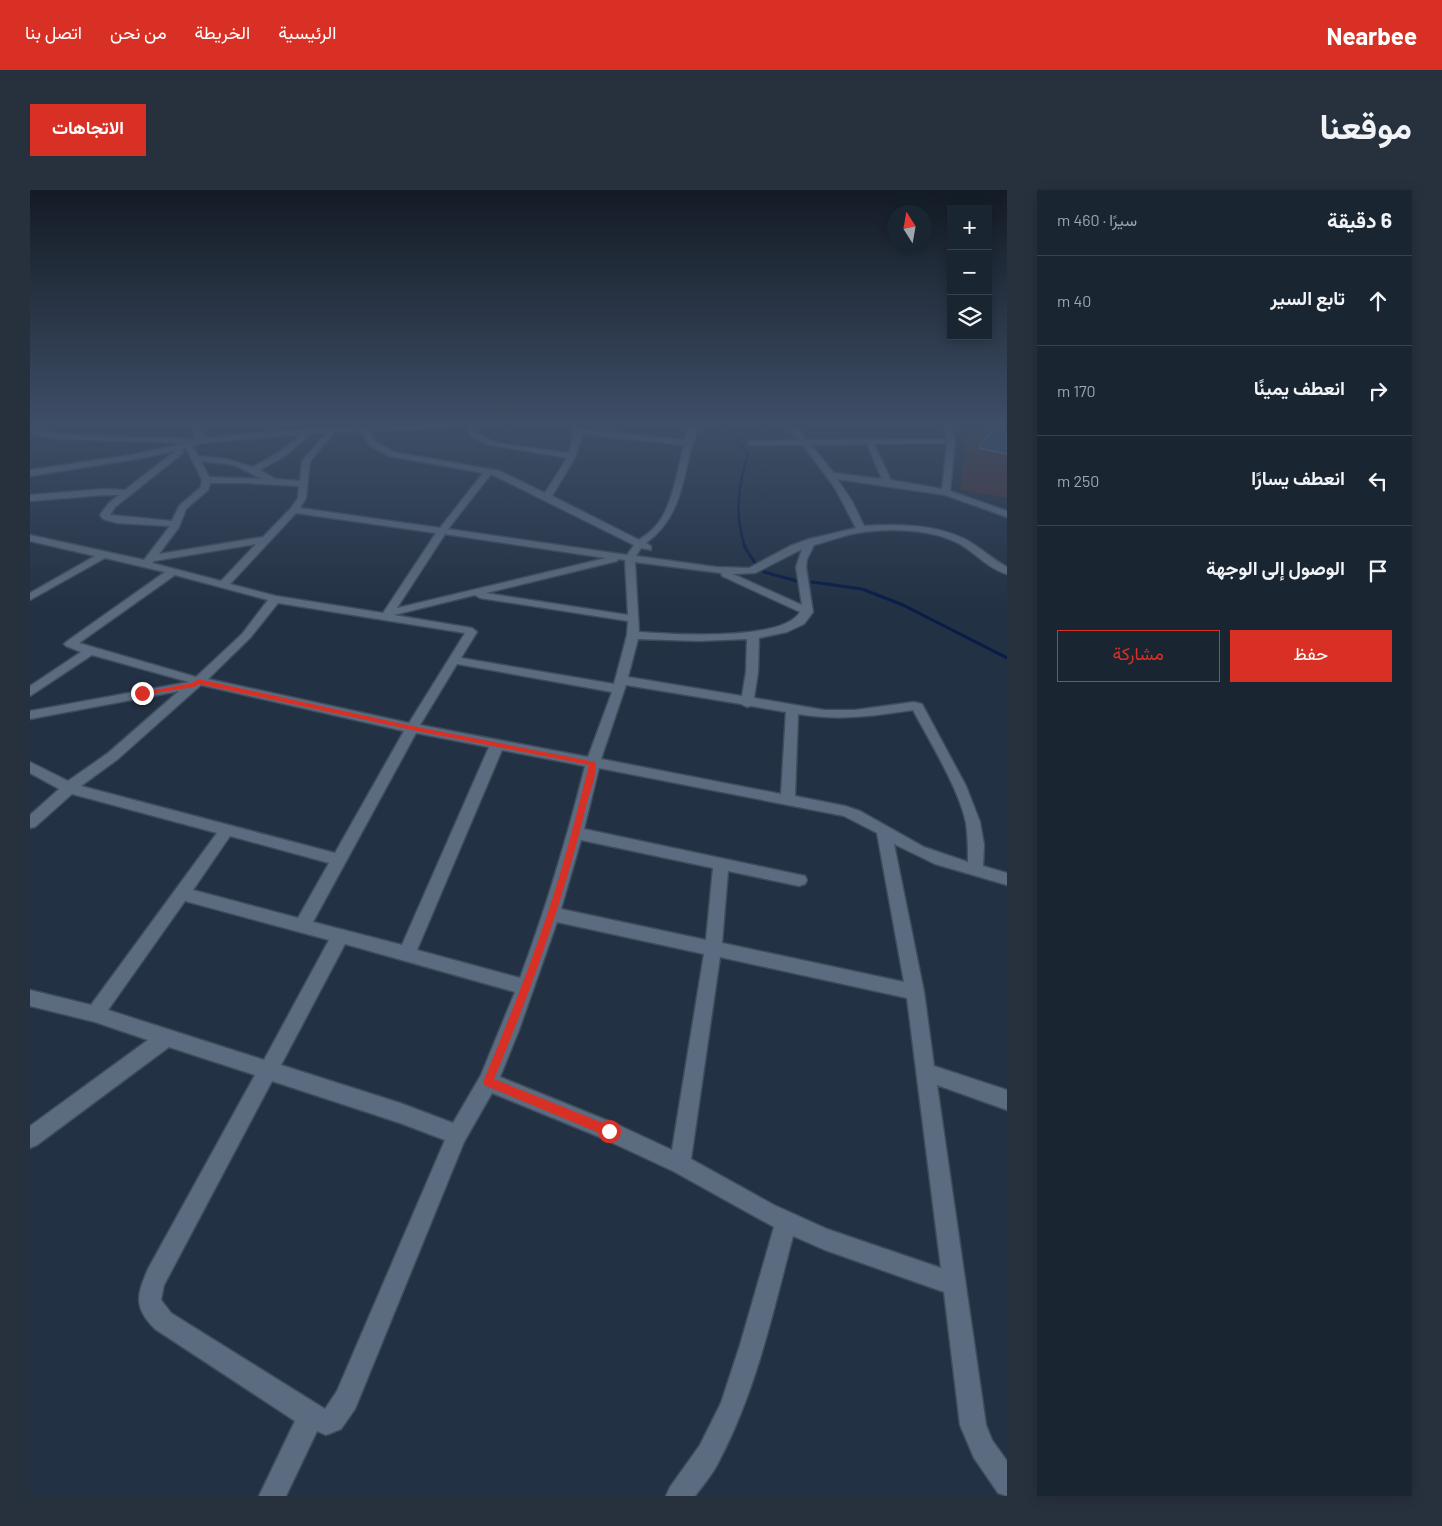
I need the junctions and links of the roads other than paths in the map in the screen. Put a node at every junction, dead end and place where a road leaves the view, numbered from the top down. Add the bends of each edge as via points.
1 (135, 486) edge
2 (205, 486) edge
3 (304, 486) edge
4 (477, 486) edge
5 (526, 486) edge
6 (554, 486) edge
7 (678, 486) edge
8 (836, 486) edge
9 (907, 486) edge
10 (947, 486) edge
11 (946, 492) junction
12 (126, 493) junction
13 (547, 497) junction
14 (30, 498) edge
15 (294, 510) junction
16 (1007, 514) edge
17 (175, 524) junction
18 (861, 529) junction
19 (443, 530) junction
20 (30, 538) edge
21 (265, 540) junction
22 (812, 542) junction
23 (639, 544) junction
24 (105, 554) junction
25 (627, 558) junction
26 (148, 561) junction
27 (683, 564) junction
28 (716, 570) junction
29 (1007, 571) edge
30 (174, 572) junction
31 (222, 585) junction
32 (467, 594) junction
33 (30, 597) edge
34 (276, 599) junction
35 (808, 612) junction
36 (387, 615) junction
37 (634, 618) junction
38 (633, 635) junction
39 (753, 635) junction
40 (90, 651) junction
41 (454, 660) junction
42 (196, 683) junction
43 (620, 684) junction
44 (30, 692) edge
45 (747, 703) junction
46 (792, 710) junction
47 (30, 715) edge
48 (412, 728) junction
49 (497, 745) junction
50 (593, 763) junction
51 (30, 767) edge
52 (69, 788) junction
53 (788, 800) junction
54 (30, 823) edge
55 (227, 830) junction
56 (884, 830) junction
57 (576, 833) junction
58 (340, 860) junction
59 (721, 864) junction
60 (975, 871) junction
61 (799, 880) dead end
62 (1007, 880) edge
63 (182, 894) junction
64 (552, 914) junction
65 (302, 927) junction
66 (340, 937) junction
67 (713, 949) junction
68 (407, 954) junction
69 (524, 987) junction
70 (915, 992) junction
71 (30, 998) edge
72 (95, 1014) junction
73 (167, 1037) junction
74 (268, 1071) junction
75 (926, 1072) junction
76 (488, 1082) junction
77 (1007, 1100) edge
78 (457, 1135) junction
79 (30, 1138) edge
80 (680, 1164) junction
81 (786, 1222) junction
82 (954, 1284) junction
83 (311, 1416) junction
84 (1007, 1484) edge
85 (272, 1496) edge
86 (679, 1496) edge

1 - 12 street
2 - 17 street via 182,508
3 - 15 street via 302,498
4 - 19 street
5 - 13 street
6 - 13 street
7 - 23 street via 666,519
8 - 18 street
9 - 11 street
10 - 11 street
11 - 16 street
12 - 14 street
12 - 17 street via 107,510 106,517
13 - 23 street
15 - 19 street
15 - 21 street
17 - 26 street
18 - 22 street
18 - 29 street via 908,529 952,537
19 - 25 street
19 - 36 street
20 - 24 street
21 - 26 street
21 - 31 street
22 - 28 street via 785,551 751,572
22 - 35 street via 800,564
23 - 25 street
23 - 27 street
24 - 26 street
24 - 33 street
25 - 27 street
25 - 32 street
25 - 37 street
26 - 30 street
27 - 28 street
28 - 35 street
30 - 31 street
30 - 40 street via 70,644
31 - 34 street
32 - 36 street
32 - 37 street
34 - 36 street
34 - 42 street via 246,636
35 - 39 street via 805,618 786,630
36 - 41 street via 470,631
37 - 38 street
38 - 39 street via 686,638
38 - 43 street
39 - 45 street
40 - 42 street
40 - 44 street
41 - 43 street
41 - 48 street
42 - 47 street
42 - 48 street
42 - 52 street via 113,756
43 - 45 street
43 - 50 street
45 - 46 street
46 - 53 street
46 - 60 street via 839,715 918,707 959,786 973,822
48 - 49 street
48 - 58 street
49 - 50 street
49 - 68 street
50 - 53 street
50 - 57 street
51 - 52 street
52 - 54 street
52 - 55 street
53 - 56 street via 860,816
55 - 58 street
55 - 63 street
56 - 60 street via 900,842 947,863
56 - 70 street
57 - 59 street
57 - 64 street
58 - 65 street
59 - 61 street
59 - 67 street
60 - 62 street
63 - 65 street
63 - 72 street
64 - 67 street
64 - 69 street
65 - 66 street
66 - 68 street
66 - 74 street
67 - 70 street
67 - 80 street
68 - 69 street
69 - 76 street
70 - 75 street
71 - 72 street
72 - 73 street
73 - 74 street
73 - 79 street
74 - 78 street via 400,1113
74 - 83 street via 156,1276 148,1302 163,1321
75 - 77 street
75 - 82 street
76 - 78 street
76 - 80 street
78 - 83 street via 346,1400 332,1420 326,1422
80 - 81 street
81 - 82 street via 825,1240
81 - 86 street via 732,1407 709,1454
82 - 84 street via 973,1425 983,1449
83 - 85 street

